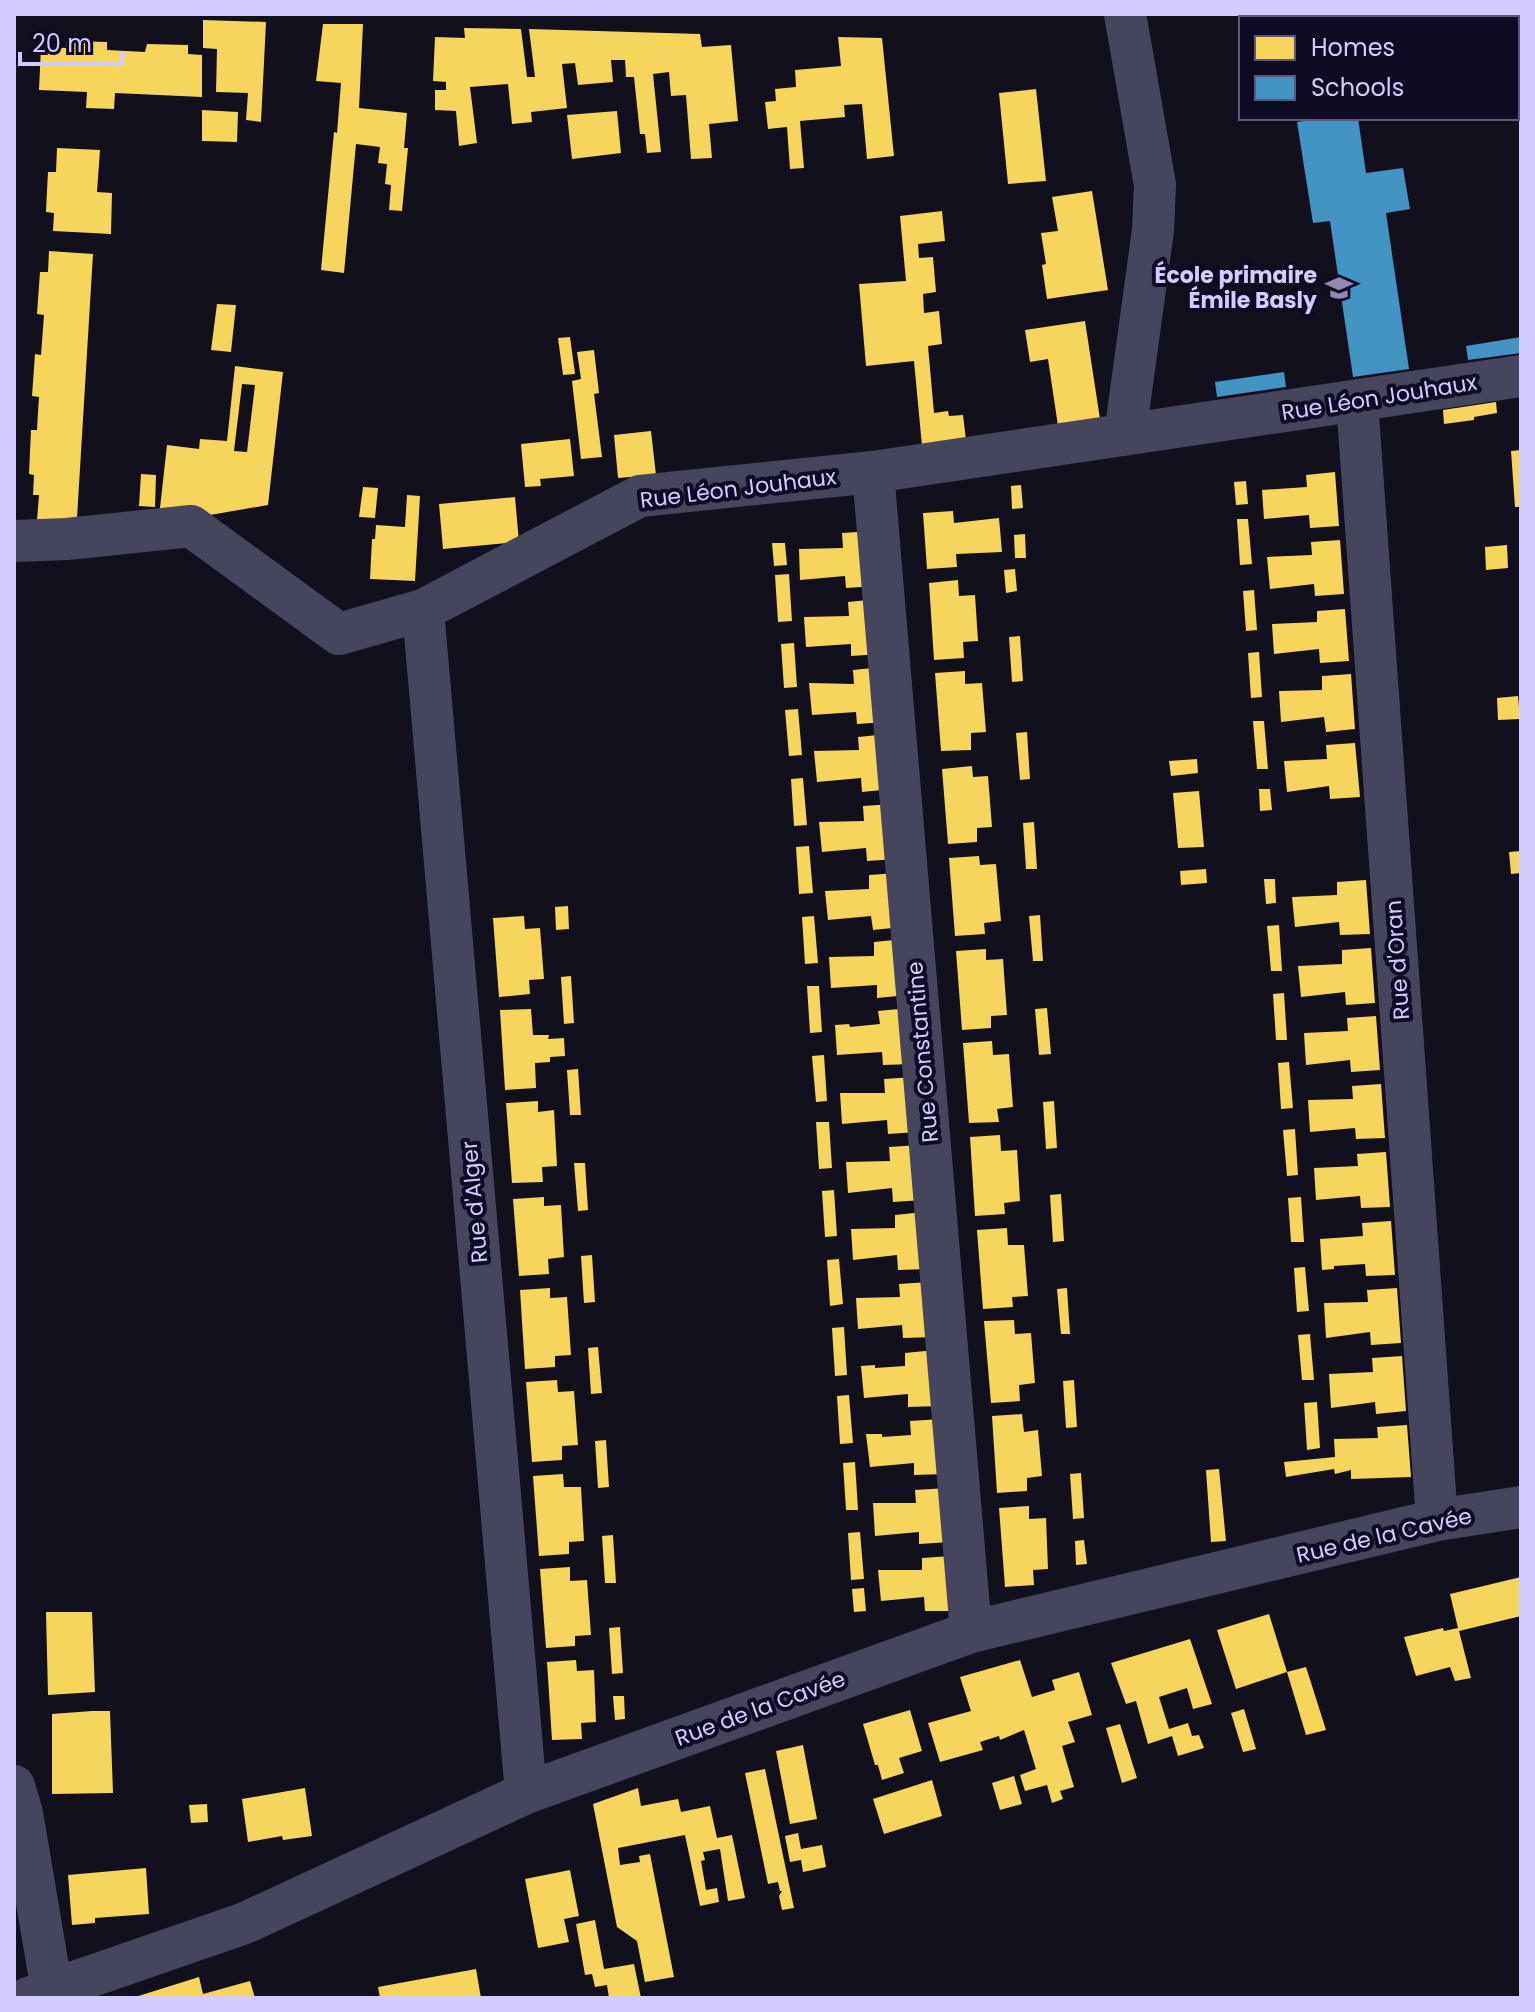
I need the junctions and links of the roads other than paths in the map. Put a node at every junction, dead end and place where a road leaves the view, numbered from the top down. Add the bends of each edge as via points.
1 (1125, 14) edge
2 (1294, 14) edge
3 (1391, 16) edge
4 (1521, 376) edge
5 (1357, 401) junction
6 (1125, 435) junction
7 (873, 472) junction
8 (14, 541) edge
9 (423, 610) junction
10 (1521, 1507) edge
11 (1437, 1520) junction
12 (971, 1632) junction
13 (14, 1786) edge
14 (526, 1793) junction
15 (40, 1994) edge

1 - 6 street via 1155,185
2 - 3 street
4 - 5 street, Rue Léon Jouhaux
5 - 6 street, Rue Léon Jouhaux
5 - 11 street, Rue d'Oran
6 - 7 street, Rue Léon Jouhaux
7 - 9 street, Rue Léon Jouhaux via 640,496
7 - 12 street, Rue Constantine
8 - 9 street, Rue Léon Jouhaux via 191,526 339,634
9 - 14 street, Rue d'Alger
10 - 11 street, Rue de la Cavée
11 - 12 street, Rue de la Cavée
12 - 14 street, Rue de la Cavée
13 - 15 street via 22,1813
14 - 15 street, Rue de la Cavée via 245,1923

